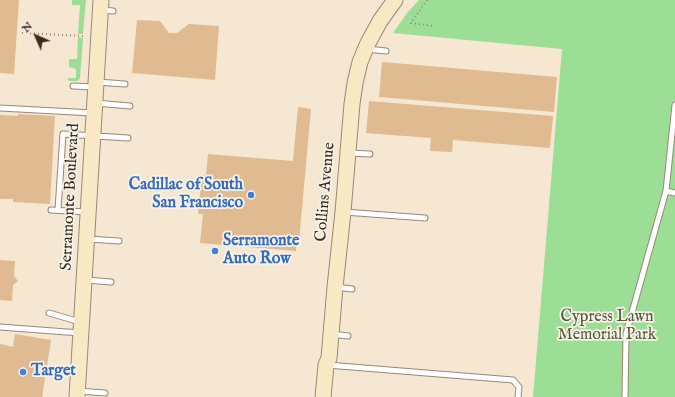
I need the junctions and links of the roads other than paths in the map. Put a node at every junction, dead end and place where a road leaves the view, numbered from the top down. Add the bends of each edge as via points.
1 (395, 0) edge
2 (105, 7) edge
3 (365, 49) junction
4 (386, 51) dead end
5 (96, 84) junction
6 (125, 84) dead end
7 (73, 86) dead end
8 (675, 105) edge
9 (130, 106) dead end
10 (0, 108) edge
11 (94, 108) junction
12 (93, 136) junction
13 (128, 138) dead end
14 (348, 153) junction
15 (370, 154) dead end
16 (666, 191) junction
17 (675, 193) edge
18 (51, 210) dead end
19 (58, 210) junction
20 (88, 212) junction
21 (343, 212) junction
22 (425, 218) dead end
23 (86, 238) junction
24 (119, 241) dead end
25 (84, 280) junction
26 (111, 282) dead end
27 (335, 287) junction
28 (352, 289) dead end
29 (49, 313) dead end
30 (0, 326) edge
31 (81, 328) junction
32 (331, 334) junction
33 (348, 336) dead end
34 (326, 364) junction
35 (105, 393) dead end
36 (77, 394) edge
37 (323, 397) edge
38 (518, 397) edge
39 (625, 397) edge

1 - 3 street, Collins Avenue
2 - 5 street, Serramonte Boulevard
3 - 4 lane
3 - 14 street, Collins Avenue via 355,83
5 - 6 lane
5 - 7 lane
5 - 11 street, Serramonte Boulevard
8 - 16 lane
9 - 11 lane
10 - 11 lane
11 - 12 street, Serramonte Boulevard
12 - 13 lane
12 - 19 lane via 63,134
12 - 20 street, Serramonte Boulevard
14 - 15 lane
14 - 21 street, Collins Avenue
16 - 17 lane
16 - 39 lane via 626,334
18 - 19 lane
19 - 20 lane
20 - 23 street, Serramonte Boulevard
21 - 22 lane
21 - 27 street, Collins Avenue
23 - 24 lane
23 - 25 street, Serramonte Boulevard
25 - 26 lane
25 - 31 street, Serramonte Boulevard
27 - 28 lane
27 - 32 street, Collins Avenue
29 - 31 lane
30 - 31 lane
31 - 36 street, Serramonte Boulevard
32 - 33 lane
32 - 34 street, Collins Avenue
34 - 37 street, Collins Avenue
34 - 38 lane via 513,380 519,387
35 - 36 lane

